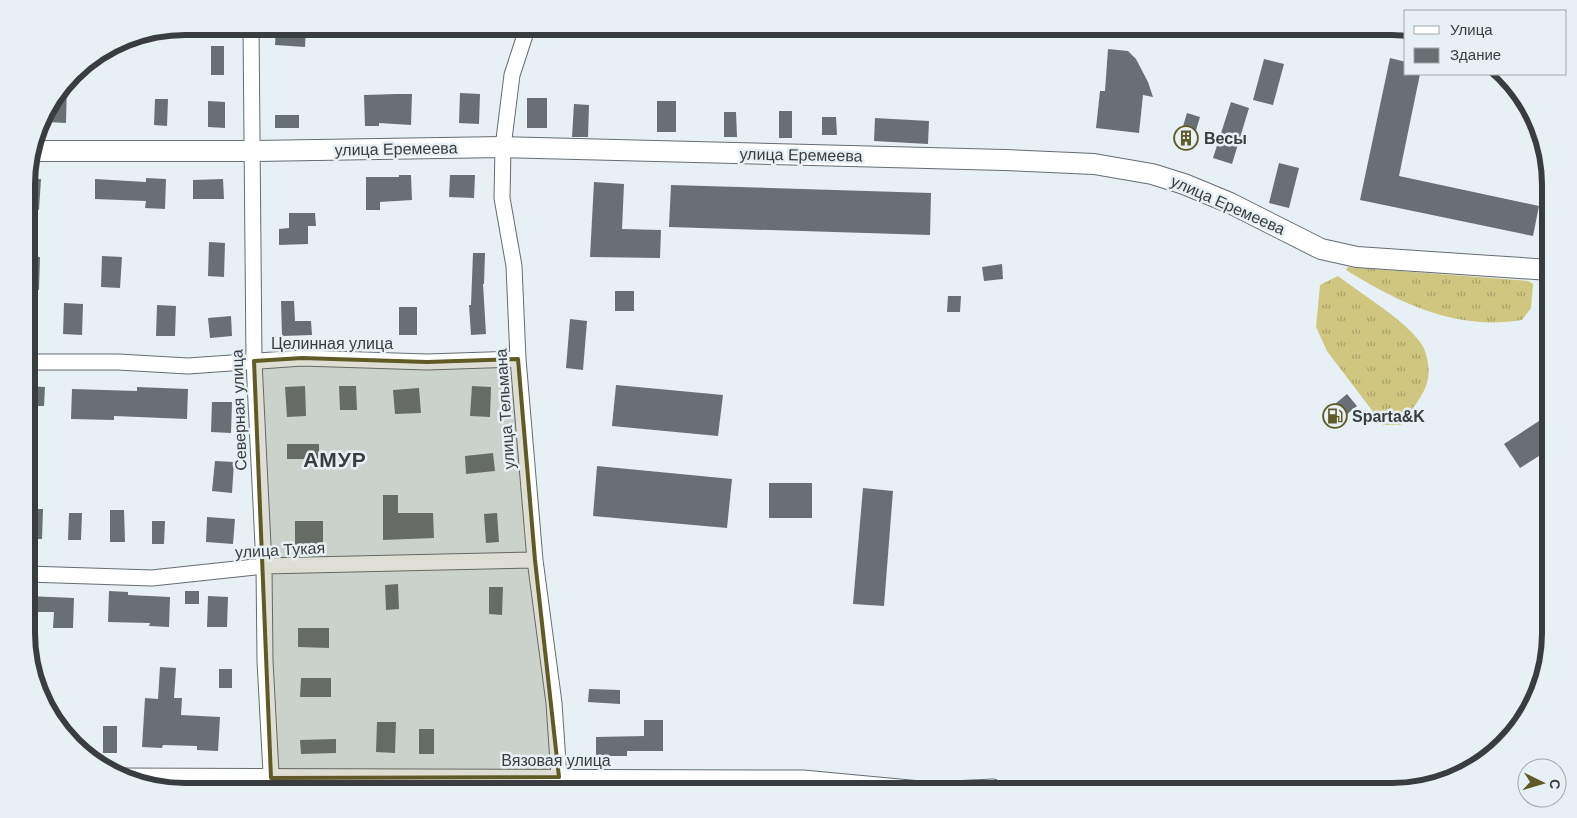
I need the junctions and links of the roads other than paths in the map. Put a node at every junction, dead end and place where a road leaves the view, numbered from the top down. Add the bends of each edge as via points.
1 (251, 35) edge
2 (525, 35) edge
3 (503, 147) junction
4 (39, 151) edge
5 (252, 151) junction
6 (1542, 269) edge
7 (518, 359) junction
8 (254, 361) junction
9 (35, 362) edge
10 (535, 560) junction
11 (264, 566) junction
12 (35, 574) edge
13 (145, 778) edge
14 (238, 783) edge
15 (272, 783) edge
16 (560, 783) edge
17 (600, 783) edge
18 (856, 783) edge

1 - 5 street, Северная улица
2 - 3 street, улица Тельмана via 512,75
3 - 5 street, улица Еремеева
3 - 6 street, улица Еремеева via 1094,164 1152,174 1184,184 1338,254
3 - 7 street, улица Тельмана via 502,198 514,266
4 - 5 street, улица Еремеева
5 - 8 street, Северная улица
7 - 8 street, Целинная улица via 427,362 302,358
7 - 10 street, улица Тельмана
8 - 9 street, Целинная улица via 188,366
8 - 11 street, Северная улица
10 - 11 street, улица Тукая
10 - 16 street, улица Тельмана via 554,703
11 - 12 street, улица Тукая via 152,578
11 - 15 street, Северная улица
13 - 14 street, Вязовая улица
17 - 18 street, Вязовая улица via 803,778

